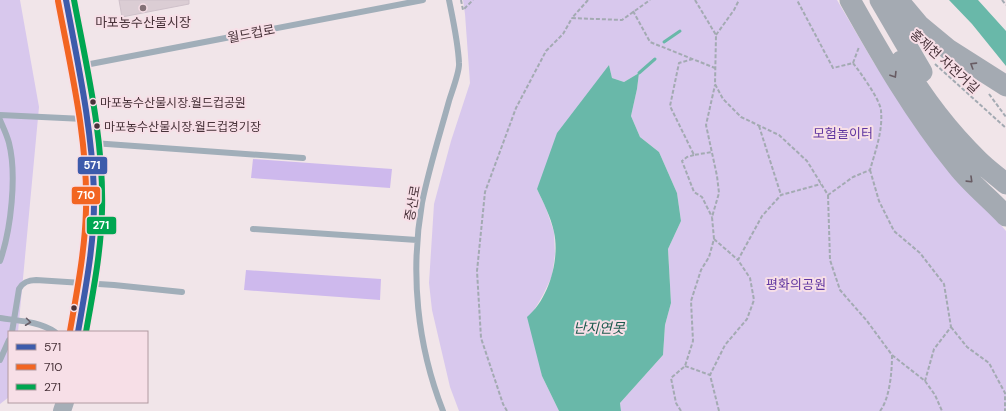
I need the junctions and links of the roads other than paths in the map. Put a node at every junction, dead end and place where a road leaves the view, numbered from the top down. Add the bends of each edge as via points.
1 (66, 0) edge
2 (423, 0) edge
3 (449, 0) edge
4 (850, 0) edge
5 (865, 0) edge
6 (880, 0) edge
7 (898, 0) edge
8 (78, 67) junction
9 (1006, 86) edge
10 (0, 115) edge
11 (87, 119) junction
12 (0, 120) edge
13 (91, 147) joint
14 (303, 158) dead end
15 (1006, 183) edge
16 (94, 194) tunnel mouth
17 (1006, 216) edge
18 (253, 229) dead end
19 (93, 235) tunnel mouth
20 (417, 240) junction
21 (0, 261) edge
22 (88, 280) tunnel mouth
23 (182, 292) dead end
24 (0, 318) edge
25 (13, 329) edge
26 (52, 331) edge
27 (78, 331) edge
28 (8, 342) edge
29 (0, 360) edge
30 (443, 411) edge

1 - 8 main road
2 - 8 lane, 월드컵로
3 - 20 lane, 증산로 via 459,64 429,173
4 -> 17 highway via 866,44 958,168
5 - 15 highway via 909,74 949,130 979,161
6 - 15 highway via 920,70
9 -> 7 highway via 948,49 919,25
8 - 11 main road
10 - 11 lane
11 - 13 main road
12 - 21 lane via 9,143 12,178 8,228
13 - 14 lane
16 - 19 main road
18 - 20 lane
20 - 30 lane, 증산로 via 418,312 424,352
22 - 27 main road
23 - 25 lane via 31,280 24,282 19,289
24 -> 26 lane via 36,323
28 - 29 lane

